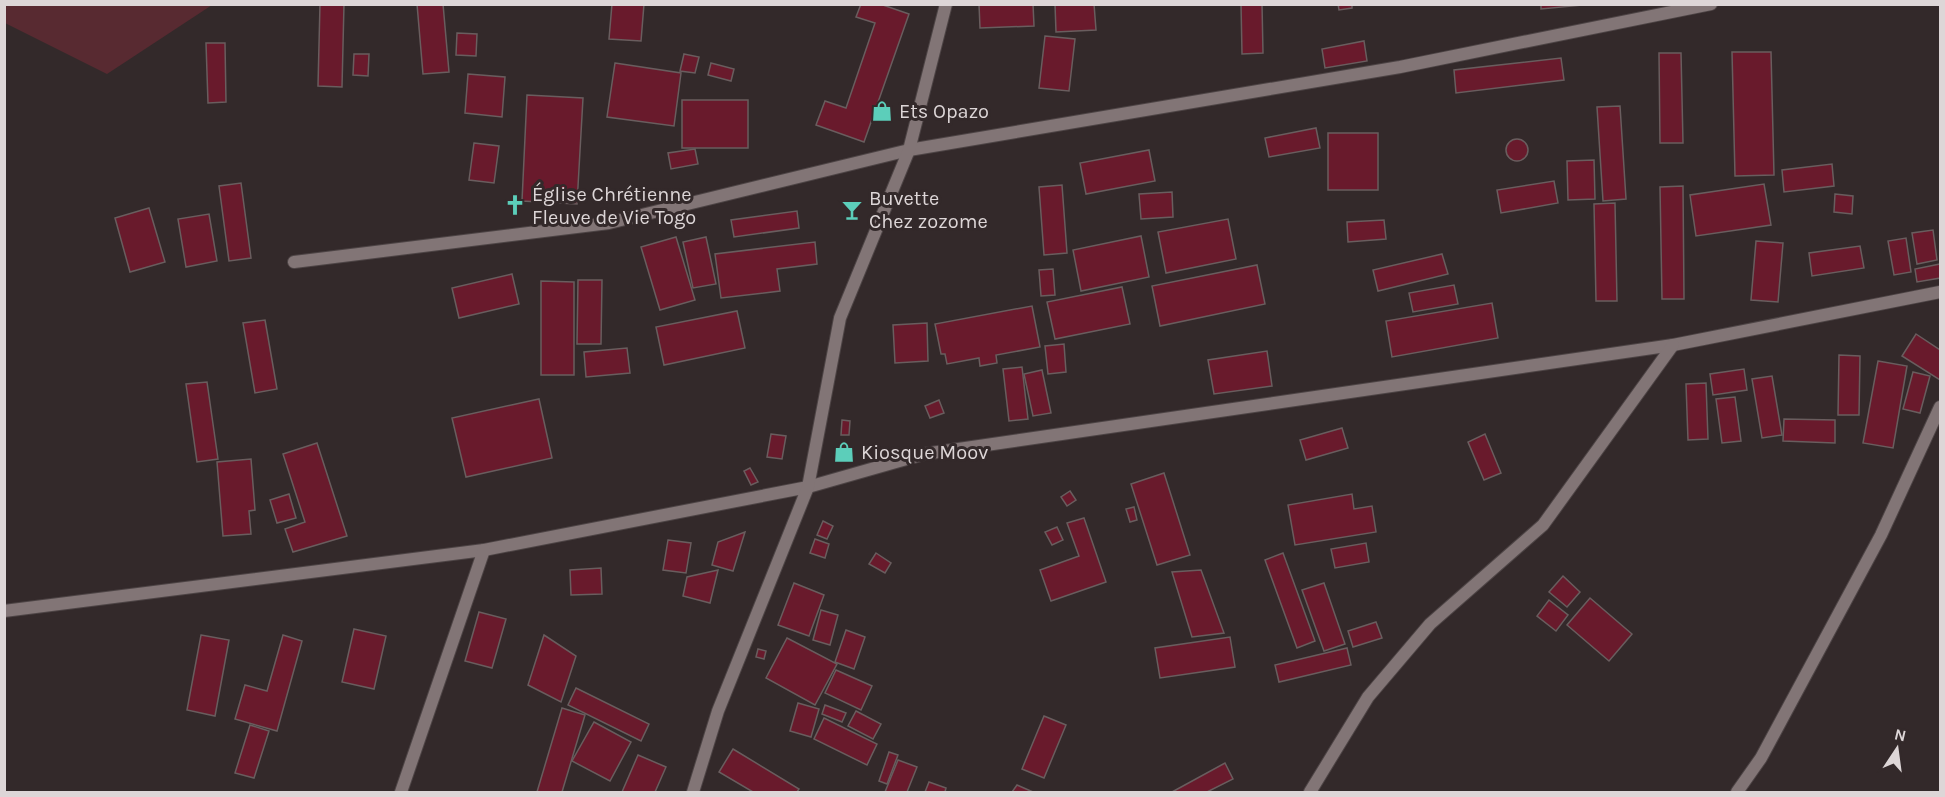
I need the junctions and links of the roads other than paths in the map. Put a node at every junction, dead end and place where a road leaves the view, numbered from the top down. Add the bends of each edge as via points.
1 (946, 4) edge
2 (1711, 4) edge
3 (909, 150) junction
4 (294, 262) dead end
5 (1941, 292) edge
6 (1673, 345) junction
7 (1941, 407) edge
8 (808, 487) junction
9 (484, 550) junction
10 (4, 611) edge
11 (401, 792) edge
12 (693, 792) edge
13 (1310, 792) edge
14 (1737, 792) edge

1 - 3 street
2 - 3 street via 1400,67
3 - 4 street via 609,223
3 - 8 street via 840,318
5 - 6 street
6 - 8 street via 924,454
6 - 13 street via 1543,525 1430,624 1368,697
7 - 14 street via 1881,535 1761,758
8 - 9 street
8 - 12 street via 718,711
9 - 10 street
9 - 11 street

